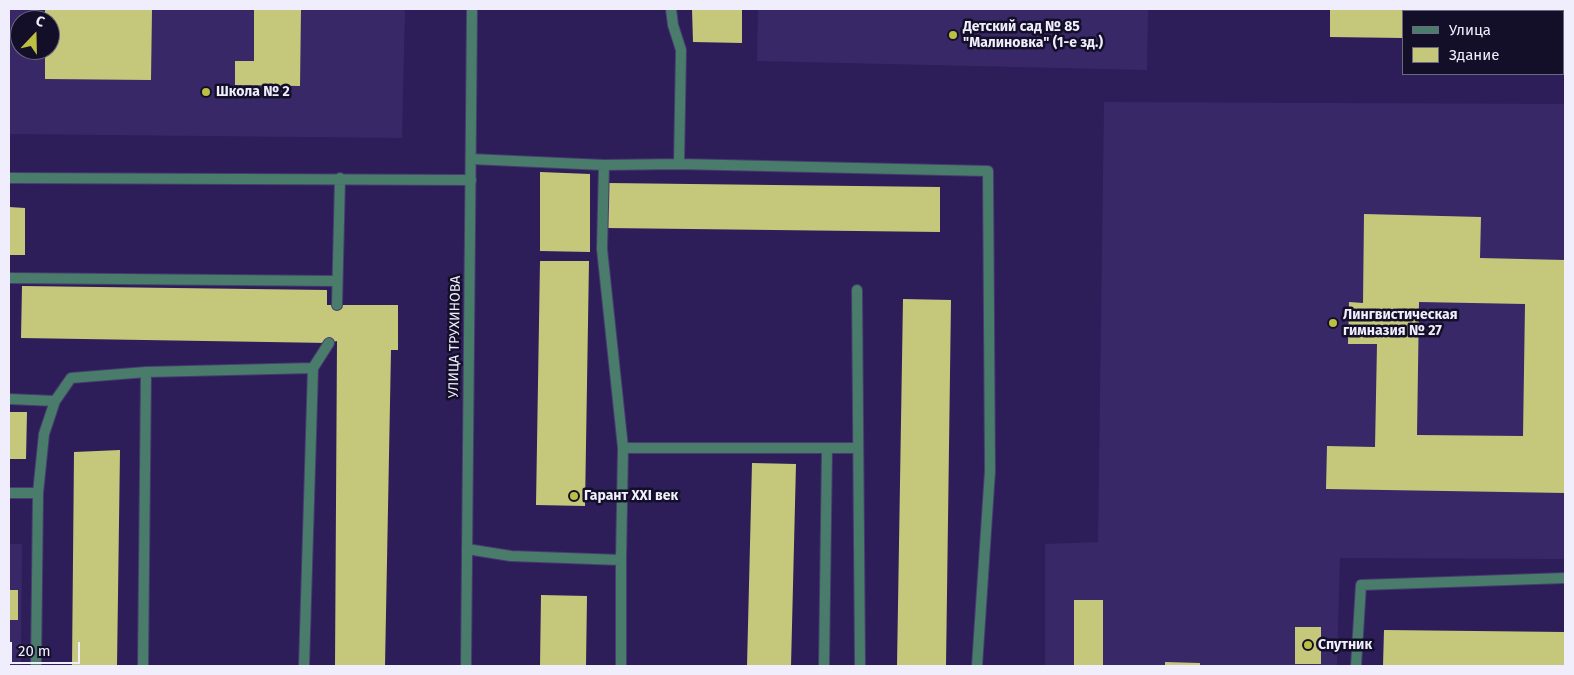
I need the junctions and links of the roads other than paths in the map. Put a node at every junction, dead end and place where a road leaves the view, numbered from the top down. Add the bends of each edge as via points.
1 (472, 9) edge
2 (671, 9) edge
3 (471, 159) junction
4 (679, 164) junction
5 (604, 165) junction
6 (9, 178) edge
7 (340, 178) junction
8 (470, 180) junction
9 (9, 278) edge
10 (336, 281) junction
11 (857, 290) dead end
12 (336, 305) dead end
13 (329, 343) dead end
14 (313, 368) junction
15 (146, 372) junction
16 (9, 399) edge
17 (54, 400) junction
18 (624, 448) junction
19 (827, 448) junction
20 (857, 448) junction
21 (9, 493) edge
22 (38, 494) junction
23 (466, 549) junction
24 (621, 560) junction
25 (1565, 578) edge
26 (36, 666) edge
27 (143, 666) edge
28 (304, 666) edge
29 (466, 666) edge
30 (621, 666) edge
31 (824, 666) edge
32 (860, 666) edge
33 (977, 666) edge
34 (1356, 666) edge

1 - 3 street, УЛИЦА ТРУХИНОВА
2 - 4 street via 672,25 681,50
3 - 5 street
3 - 8 street, УЛИЦА ТРУХИНОВА
4 - 5 street
4 - 33 street via 988,171 990,471
5 - 18 street via 602,249
6 - 7 street
7 - 8 street
7 - 10 street
8 - 23 street, УЛИЦА ТРУХИНОВА
9 - 10 street
10 - 12 street
11 - 20 street
13 - 14 street
14 - 15 street
14 - 28 street
15 - 17 street via 72,378
15 - 27 street
16 - 17 street
17 - 22 street via 44,434
18 - 19 street
18 - 24 street
19 - 20 street
19 - 31 street
20 - 32 street
21 - 22 street
22 - 26 street
23 - 24 street via 511,556
23 - 29 street, УЛИЦА ТРУХИНОВА
24 - 30 street
25 - 34 street via 1361,585

